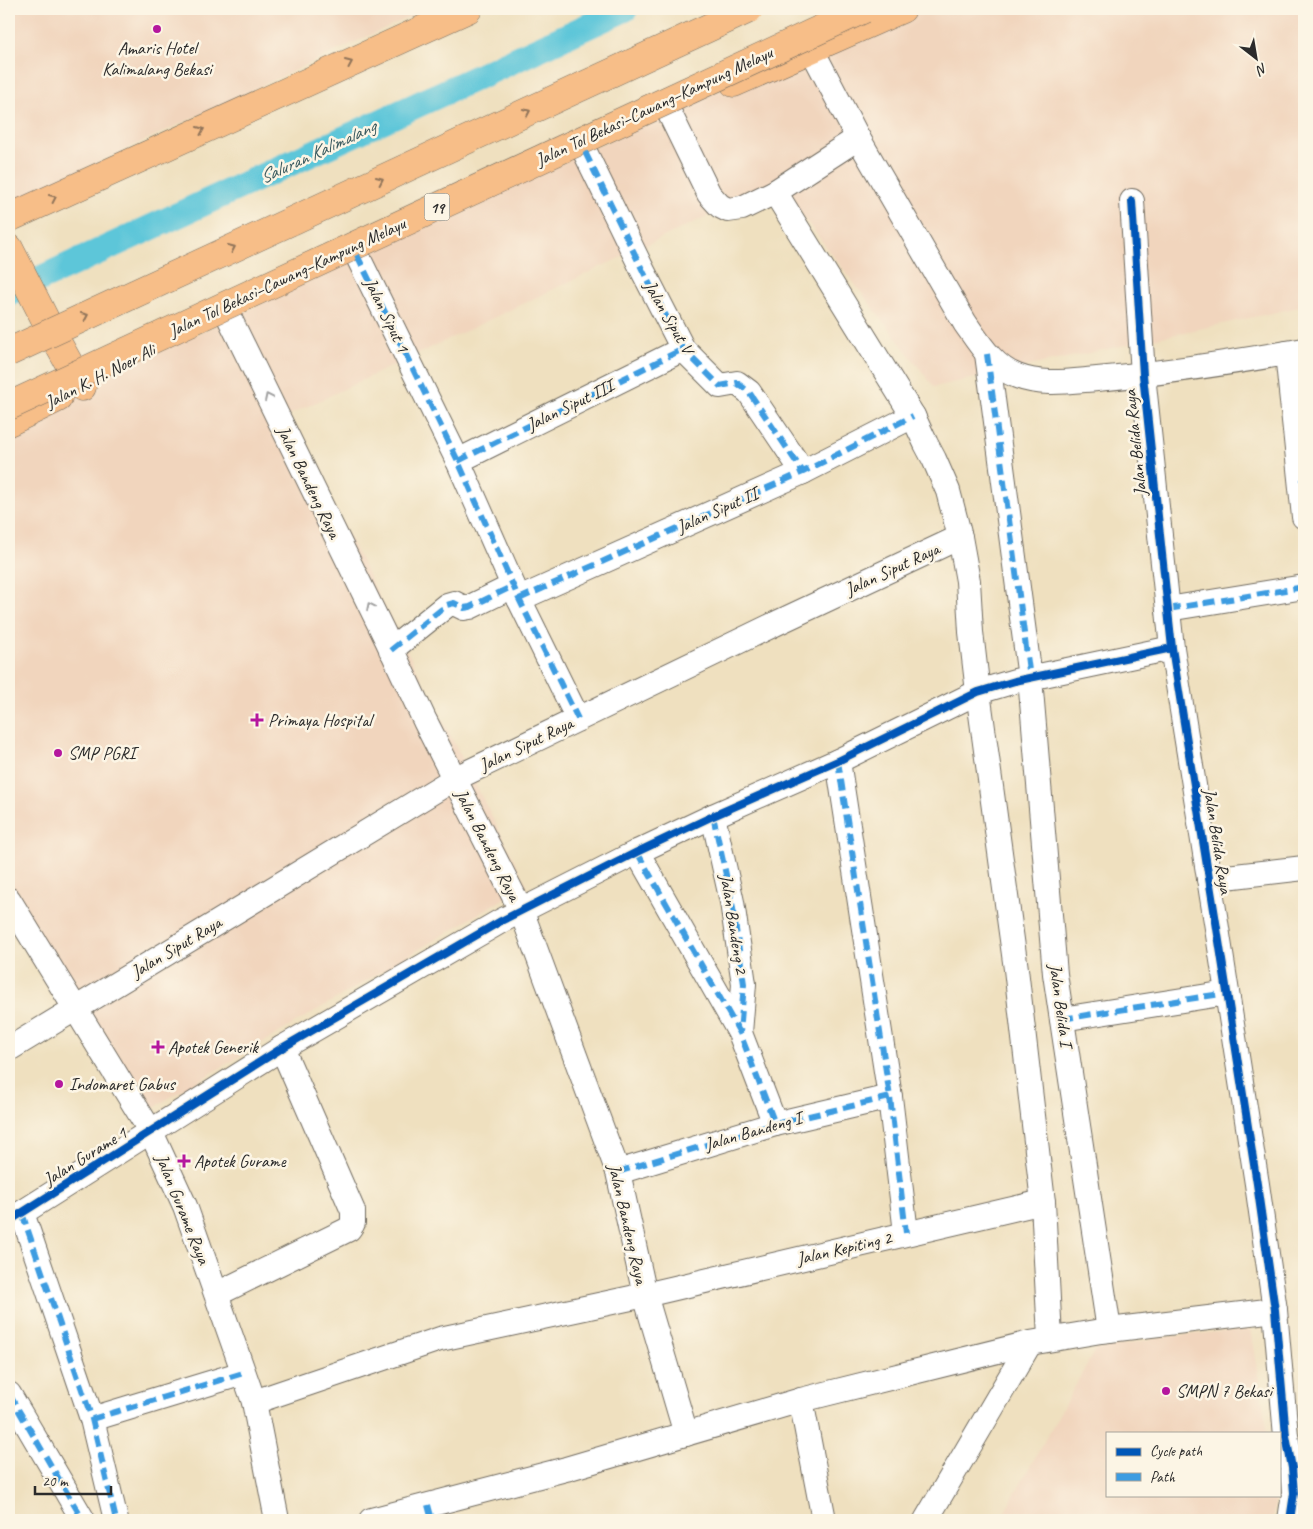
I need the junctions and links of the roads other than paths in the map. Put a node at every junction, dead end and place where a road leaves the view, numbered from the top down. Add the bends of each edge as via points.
1 (468, 9) edge
2 (749, 9) edge
3 (864, 9) edge
4 (902, 9) edge
5 (812, 50) junction
6 (669, 112) junction
7 (848, 145) junction
8 (585, 152) junction
9 (780, 189) junction
10 (1132, 201) dead end
11 (9, 218) edge
12 (9, 248) edge
13 (357, 255) junction
14 (9, 278) edge
15 (227, 313) junction
16 (44, 334) junction
17 (683, 349) junction
18 (9, 352) edge
19 (1296, 352) edge
20 (988, 354) junction
21 (1143, 375) junction
22 (73, 391) junction
23 (9, 406) edge
24 (913, 416) junction
25 (9, 422) edge
26 (458, 461) junction
27 (803, 472) junction
28 (1302, 482) edge
29 (1304, 517) edge
30 (960, 537) junction
31 (1304, 587) edge
32 (516, 592) junction
33 (1168, 609) junction
34 (1172, 648) junction
35 (391, 650) junction
36 (1005, 685) junction
37 (578, 719) junction
38 (838, 761) junction
39 (454, 779) junction
40 (713, 816) junction
41 (636, 852) junction
42 (1304, 868) edge
43 (1209, 879) junction
44 (9, 900) edge
45 (521, 910) junction
46 (1227, 993) junction
47 (75, 1008) junction
48 (1062, 1019) junction
49 (740, 1033) junction
50 (282, 1048) junction
51 (9, 1049) edge
52 (890, 1097) junction
53 (774, 1124) junction
54 (151, 1132) junction
55 (618, 1172) junction
56 (1044, 1202) junction
57 (16, 1217) edge
58 (906, 1233) junction
59 (216, 1294) junction
60 (645, 1294) junction
61 (1275, 1310) junction
62 (1105, 1330) junction
63 (1046, 1339) junction
64 (243, 1373) junction
65 (9, 1394) edge
66 (801, 1400) junction
67 (254, 1402) junction
68 (92, 1419) junction
69 (686, 1434) junction
70 (430, 1513) edge
71 (83, 1520) edge
72 (116, 1520) edge
73 (277, 1520) edge
74 (371, 1520) edge
75 (824, 1520) edge
76 (926, 1520) edge
77 (1290, 1520) edge

11 -> 1 main road
18 -> 2 main road, bridge
3 - 23 main road, Jalan Tol Bekasi–Cawang–Kampung Melayu / 19, bridge
4 - 5 main road, Jalan K. H. Noer Ali
5 - 6 main road, Jalan K. H. Noer Ali
5 - 7 street
6 - 8 main road, Jalan K. H. Noer Ali
6 - 9 street via 709,194 720,206 728,210 742,208
7 - 9 street
7 - 20 street
8 - 13 main road, Jalan K. H. Noer Ali
8 - 17 street, Jalan Siput V
9 - 24 street
10 - 21 street, Jalan Belida Raya
12 - 16 main road
13 - 15 main road, Jalan K. H. Noer Ali
13 - 26 street, Jalan Siput 1
14 - 16 main road
15 - 22 main road, Jalan K. H. Noer Ali
35 -> 15 street, Jalan Bandeng Raya
16 - 22 main road
17 - 26 street, Jalan Siput III
17 - 27 street, Jalan Siput V via 720,386 738,383 749,392
19 - 21 street
19 - 28 street
20 - 21 street via 1004,369 1038,380 1058,382
20 - 36 street
21 - 33 street, Jalan Belida Raya
22 - 25 main road, Jalan K. H. Noer Ali
24 - 27 street, Jalan Siput II
24 - 30 street via 945,483
26 - 32 street, Jalan Siput 1
27 - 32 street, Jalan Siput II
28 - 29 street
30 - 36 street via 968,581 971,632
30 - 37 street, Jalan Siput Raya
31 - 33 street
32 - 35 street, Jalan Siput II via 470,607 454,603 446,605
32 - 37 street, Jalan Siput 1
33 - 34 street, Jalan Belida Raya
34 - 36 street, Jalan Gurame 1
34 - 43 street, Jalan Belida Raya
35 - 39 street, Jalan Bandeng Raya
36 - 38 street, Jalan Gurame 1
36 - 48 street, Jalan Belida I
36 - 56 street via 1016,968
37 - 39 street, Jalan Siput Raya
38 - 40 street, Jalan Gurame 1
38 - 52 street
39 - 45 street, Jalan Bandeng Raya
39 - 47 street, Jalan Siput Raya
40 - 41 street, Jalan Gurame 1
40 - 49 street, Jalan Bandeng 2 via 732,902 744,984
41 - 45 street, Jalan Gurame 1
41 - 49 street
42 - 43 street
43 - 46 street, Jalan Belida Raya
44 - 47 street, Jalan Gurame Raya
45 - 50 street, Jalan Gurame 1
45 - 55 street, Jalan Bandeng Raya
46 - 48 street
46 - 61 street, Jalan Belida Raya
47 - 51 street, Jalan Siput Raya
47 - 54 street, Jalan Gurame Raya
48 - 62 street, Jalan Belida I
49 - 53 street
50 - 54 street, Jalan Gurame 1
50 - 59 street via 353,1211 353,1223 348,1229
52 - 53 street, Jalan Bandeng I
52 - 58 street
53 - 55 street, Jalan Bandeng I
54 - 57 street, Jalan Gurame 1
54 - 59 street, Jalan Gurame Raya via 186,1206
55 - 60 street, Jalan Bandeng Raya
56 - 58 street, Jalan Kepiting 2
56 - 63 street
57 - 68 street
58 - 60 street, Jalan Kepiting 2
59 - 64 street, Jalan Gurame Raya
60 - 67 street, Jalan Kepiting 2 via 440,1339
60 - 69 street, Jalan Bandeng Raya
61 - 62 street
61 - 77 street, Jalan Belida Raya via 1294,1493
62 - 63 street
63 - 66 street
63 - 76 street
64 - 67 street, Jalan Gurame Raya
64 - 68 street
65 - 71 street
66 - 69 street
66 - 75 street
67 - 73 street, Jalan Gurame Raya
68 - 72 street
69 - 70 street
70 - 74 street

